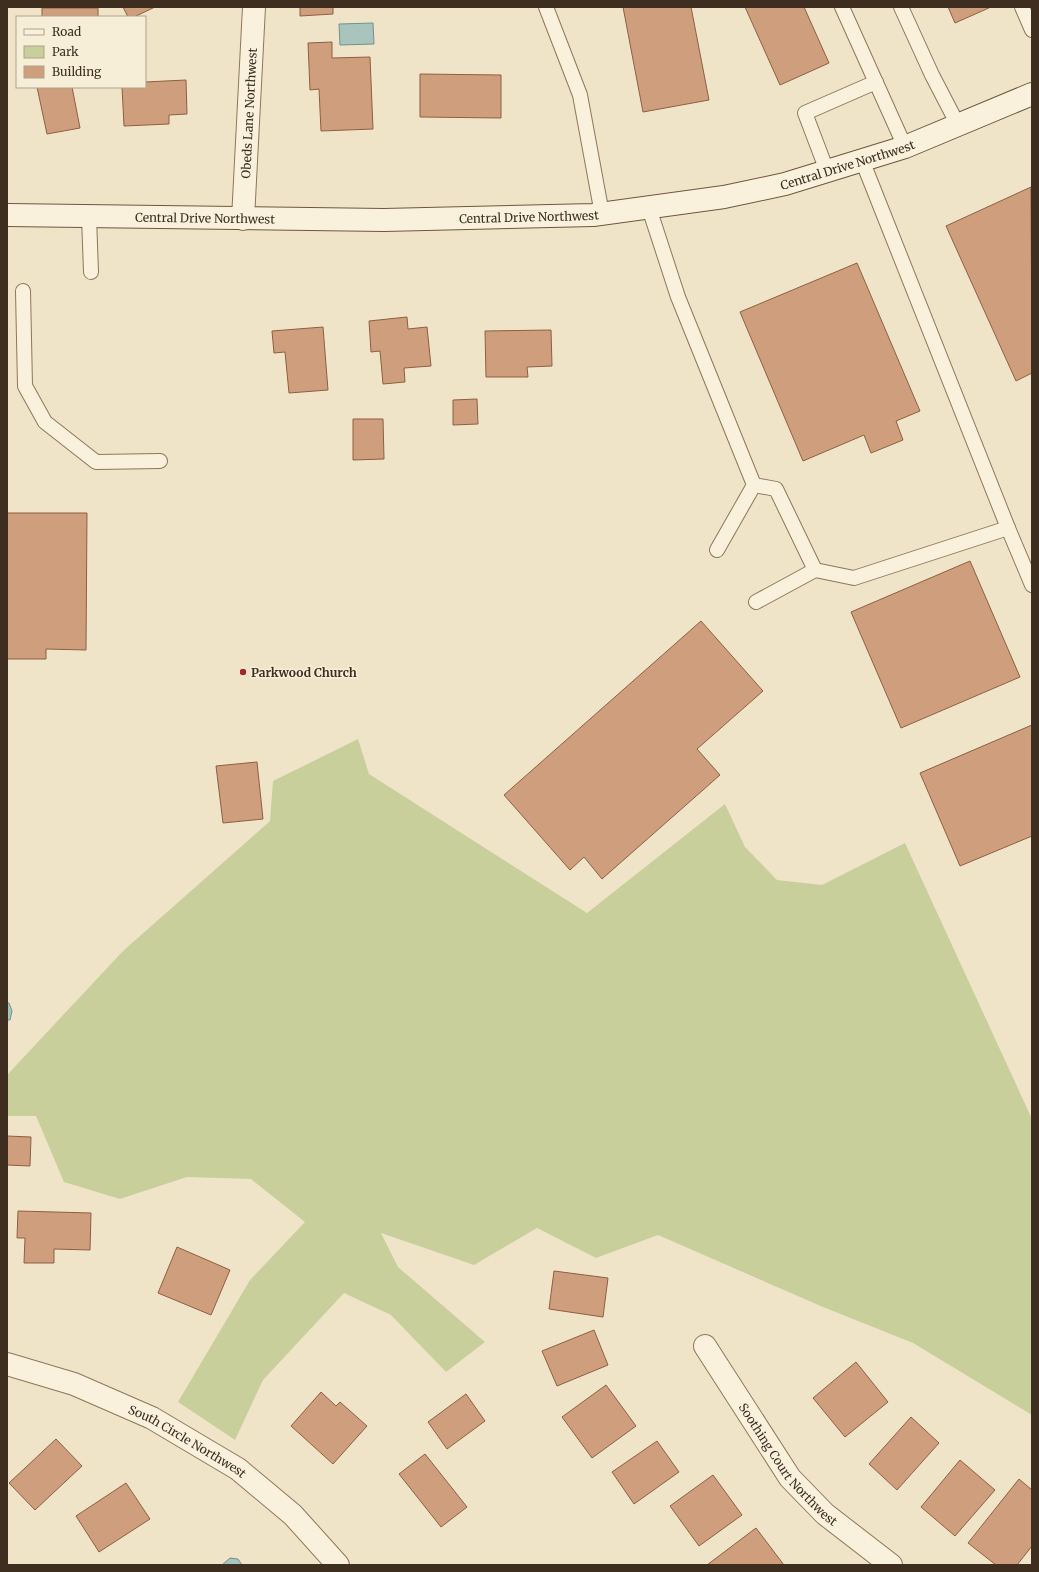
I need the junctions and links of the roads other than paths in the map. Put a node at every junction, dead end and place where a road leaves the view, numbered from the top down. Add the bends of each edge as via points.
1 (254, 7) edge
2 (546, 7) edge
3 (842, 7) edge
4 (901, 7) edge
5 (1022, 7) edge
6 (1032, 30) edge
7 (876, 82) junction
8 (1032, 94) edge
9 (958, 125) junction
10 (905, 147) junction
11 (862, 160) junction
12 (827, 171) junction
13 (649, 208) junction
14 (602, 214) junction
15 (7, 215) edge
16 (89, 217) junction
17 (242, 219) junction
18 (91, 272) dead end
19 (23, 292) dead end
20 (160, 461) dead end
21 (754, 485) junction
22 (1008, 528) junction
23 (718, 550) dead end
24 (815, 570) junction
25 (1032, 585) edge
26 (756, 602) dead end
27 (705, 1346) dead end
28 (7, 1364) edge
29 (338, 1565) edge
30 (891, 1565) edge

1 - 17 street, Obeds Lane Northwest
2 - 14 lane via 580,95
3 - 7 lane
4 - 9 lane
5 - 6 lane
7 - 10 lane
7 - 12 lane via 805,113
8 - 9 street, Central Drive Northwest
9 - 10 street, Central Drive Northwest
10 - 11 street, Central Drive Northwest
11 - 12 street, Central Drive Northwest
11 - 22 lane
12 - 13 street, Central Drive Northwest via 724,198
13 - 14 street, Central Drive Northwest
13 - 21 lane via 678,297
14 - 17 street, Central Drive Northwest via 384,220
15 - 16 street, Central Drive Northwest
16 - 17 street, Central Drive Northwest
16 - 18 lane
19 - 20 lane via 25,386 45,422 96,462
21 - 23 lane
21 - 24 lane via 776,489
22 - 24 lane via 854,578
22 - 25 lane
24 - 26 lane
27 - 30 street, Soothing Court Northwest via 790,1478 825,1514
28 - 29 street, South Circle Northwest via 74,1384 152,1418 238,1469 293,1515

